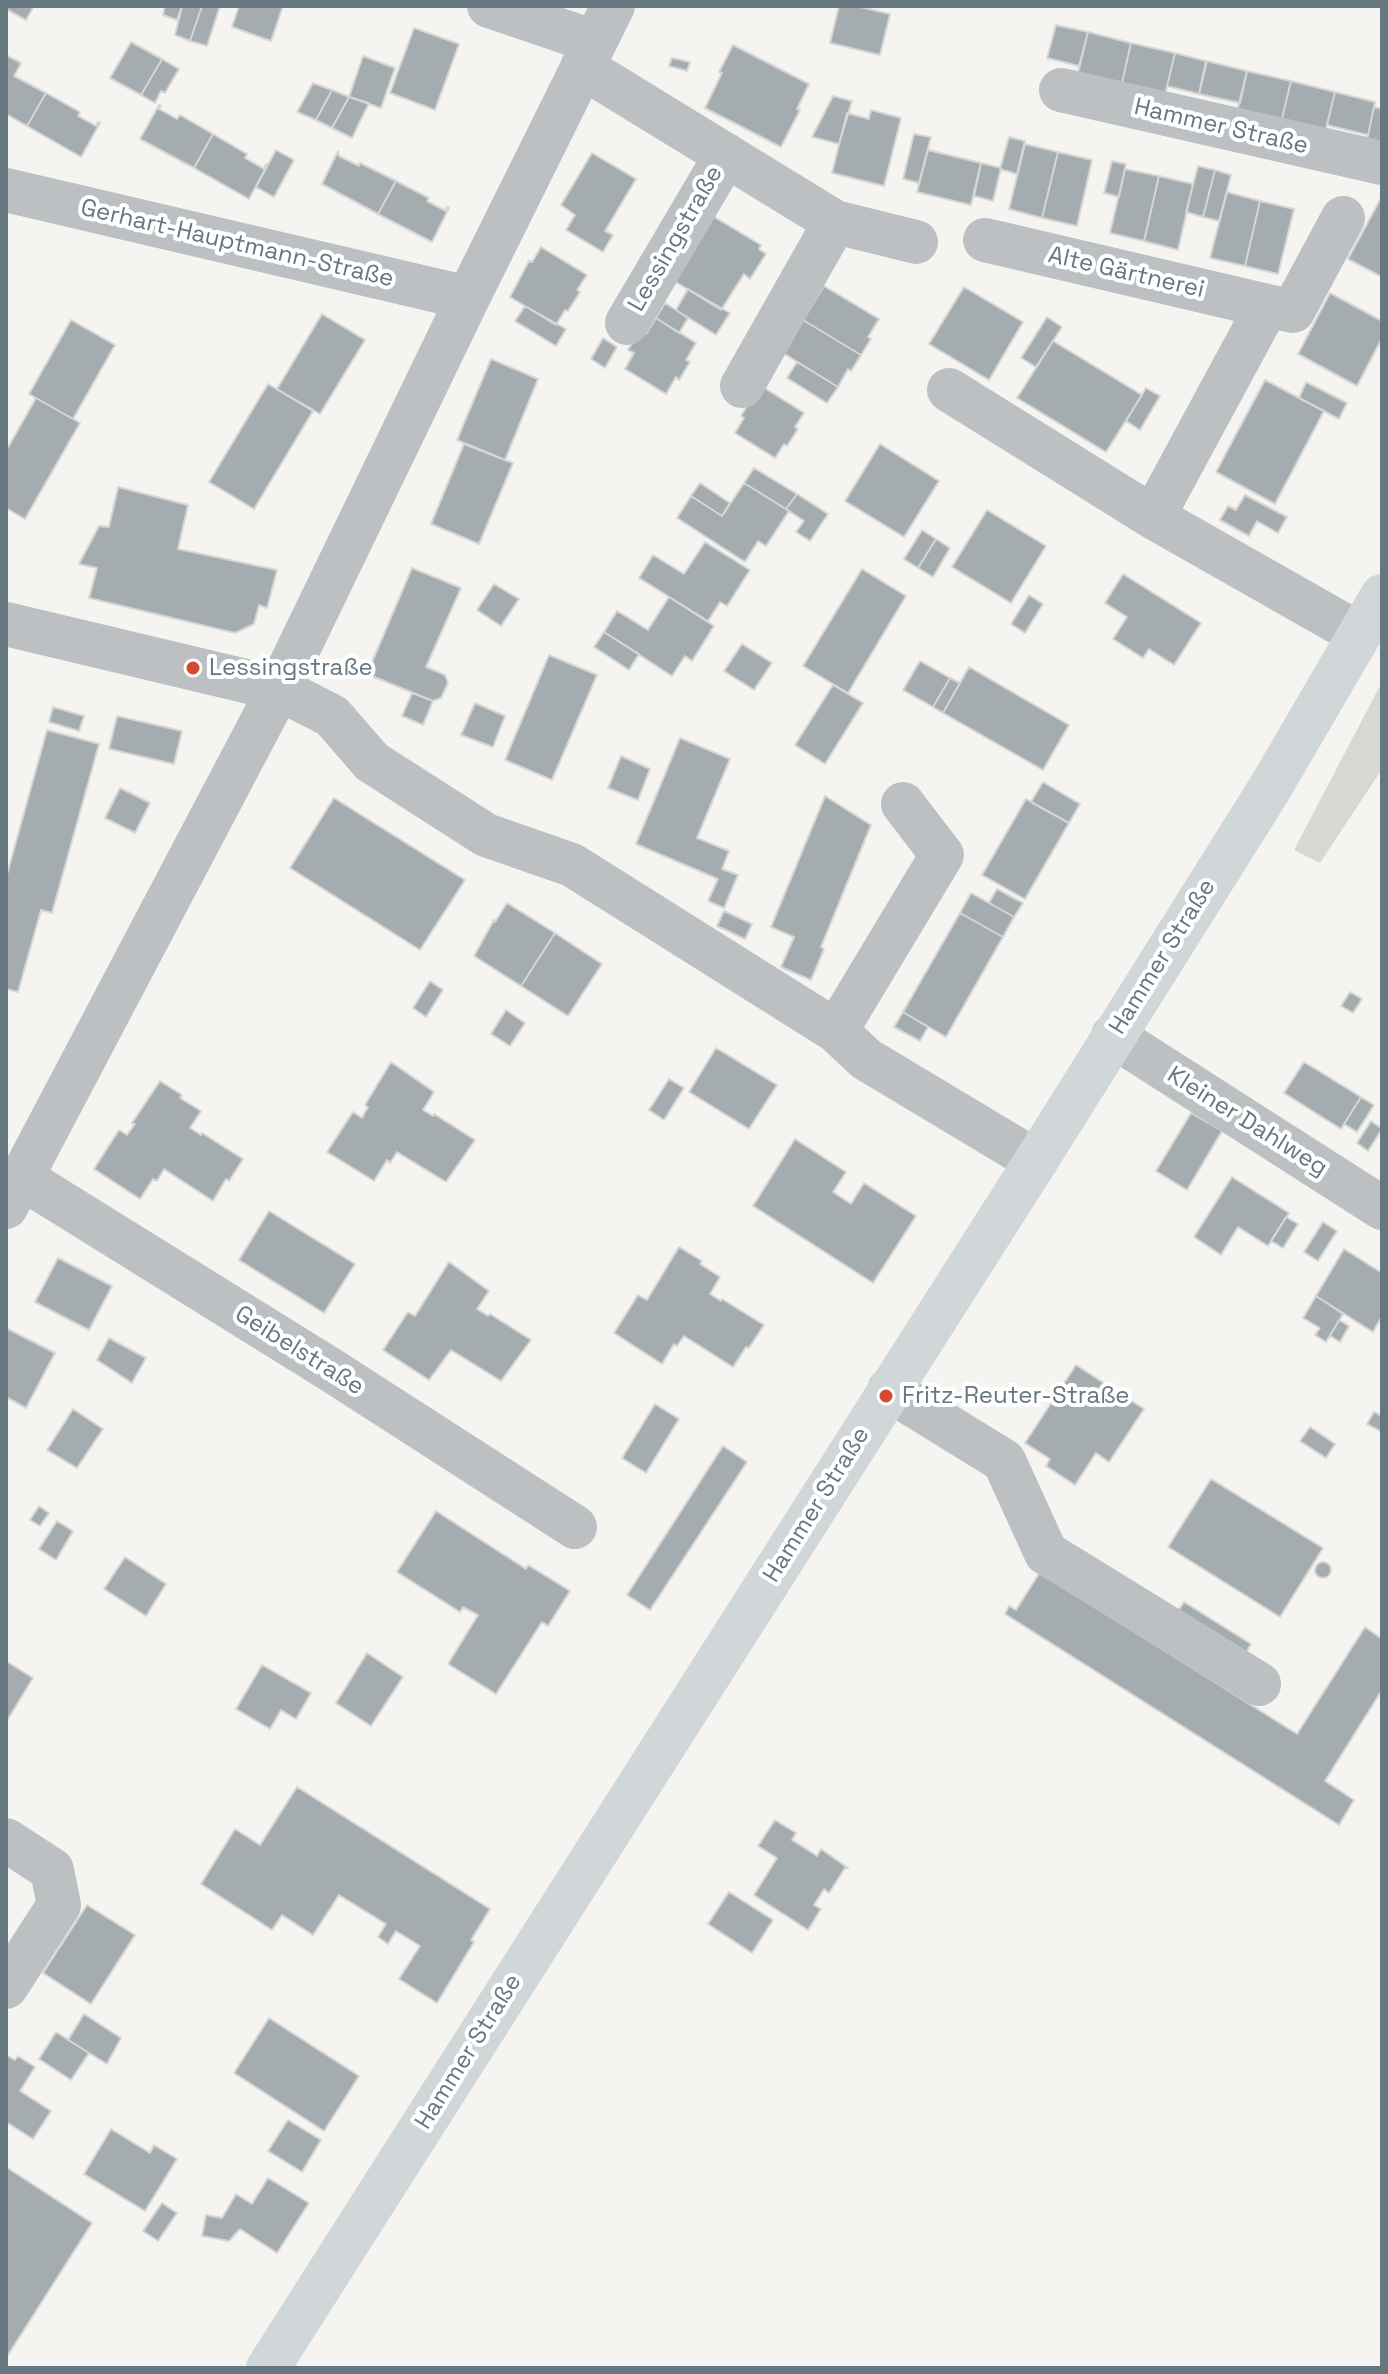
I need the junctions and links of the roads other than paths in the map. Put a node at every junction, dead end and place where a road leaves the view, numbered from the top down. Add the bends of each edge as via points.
1 (489, 6) edge
2 (596, 38) edge
3 (1061, 90) dead end
4 (726, 155) junction
5 (1382, 163) edge
6 (6, 190) edge
7 (1343, 218) dead end
8 (835, 222) junction
9 (985, 240) dead end
10 (916, 242) dead end
11 (468, 298) junction
12 (1267, 306) junction
13 (627, 323) dead end
14 (742, 386) dead end
15 (949, 390) dead end
16 (1153, 517) junction
17 (1382, 596) edge
18 (6, 624) edge
19 (1359, 634) junction
20 (279, 689) junction
21 (903, 804) dead end
22 (836, 1031) junction
23 (1113, 1036) junction
24 (1036, 1161) junction
25 (14, 1192) edge
26 (1382, 1208) edge
27 (889, 1390) junction
28 (575, 1527) dead end
29 (1259, 1684) dead end
30 (6, 1840) edge
31 (6, 1987) edge
32 (268, 2368) edge

1 - 2 street, Lessingstraße
2 - 4 street, Lessingstraße
2 - 11 street
3 - 5 street, Hammer Straße
4 - 8 street, Lessingstraße
4 - 13 street, Lessingstraße
6 - 11 street, Gerhart-Hauptmann-Straße
7 - 12 street, Alte Gärtnerei via 1293,311
8 - 10 street, Lessingstraße
8 - 14 street
9 - 12 street, Alte Gärtnerei
11 - 20 street
12 - 16 street
15 - 16 street
16 - 19 street
17 - 19 main road, Hammer Straße
18 - 20 street
19 - 23 main road, Hammer Straße via 1270,788
20 - 22 street via 332,716 372,762 486,835 572,865
20 - 25 street
21 - 22 street via 942,855
22 - 24 street via 866,1059
23 - 24 main road, Hammer Straße
23 - 26 street, Kleiner Dahlweg
24 - 27 main road, Hammer Straße
25 - 28 street, Geibelstraße via 331,1370
27 - 29 street via 1004,1461 1046,1553
27 - 32 main road, Hammer Straße
30 - 31 street via 52,1870 59,1905

